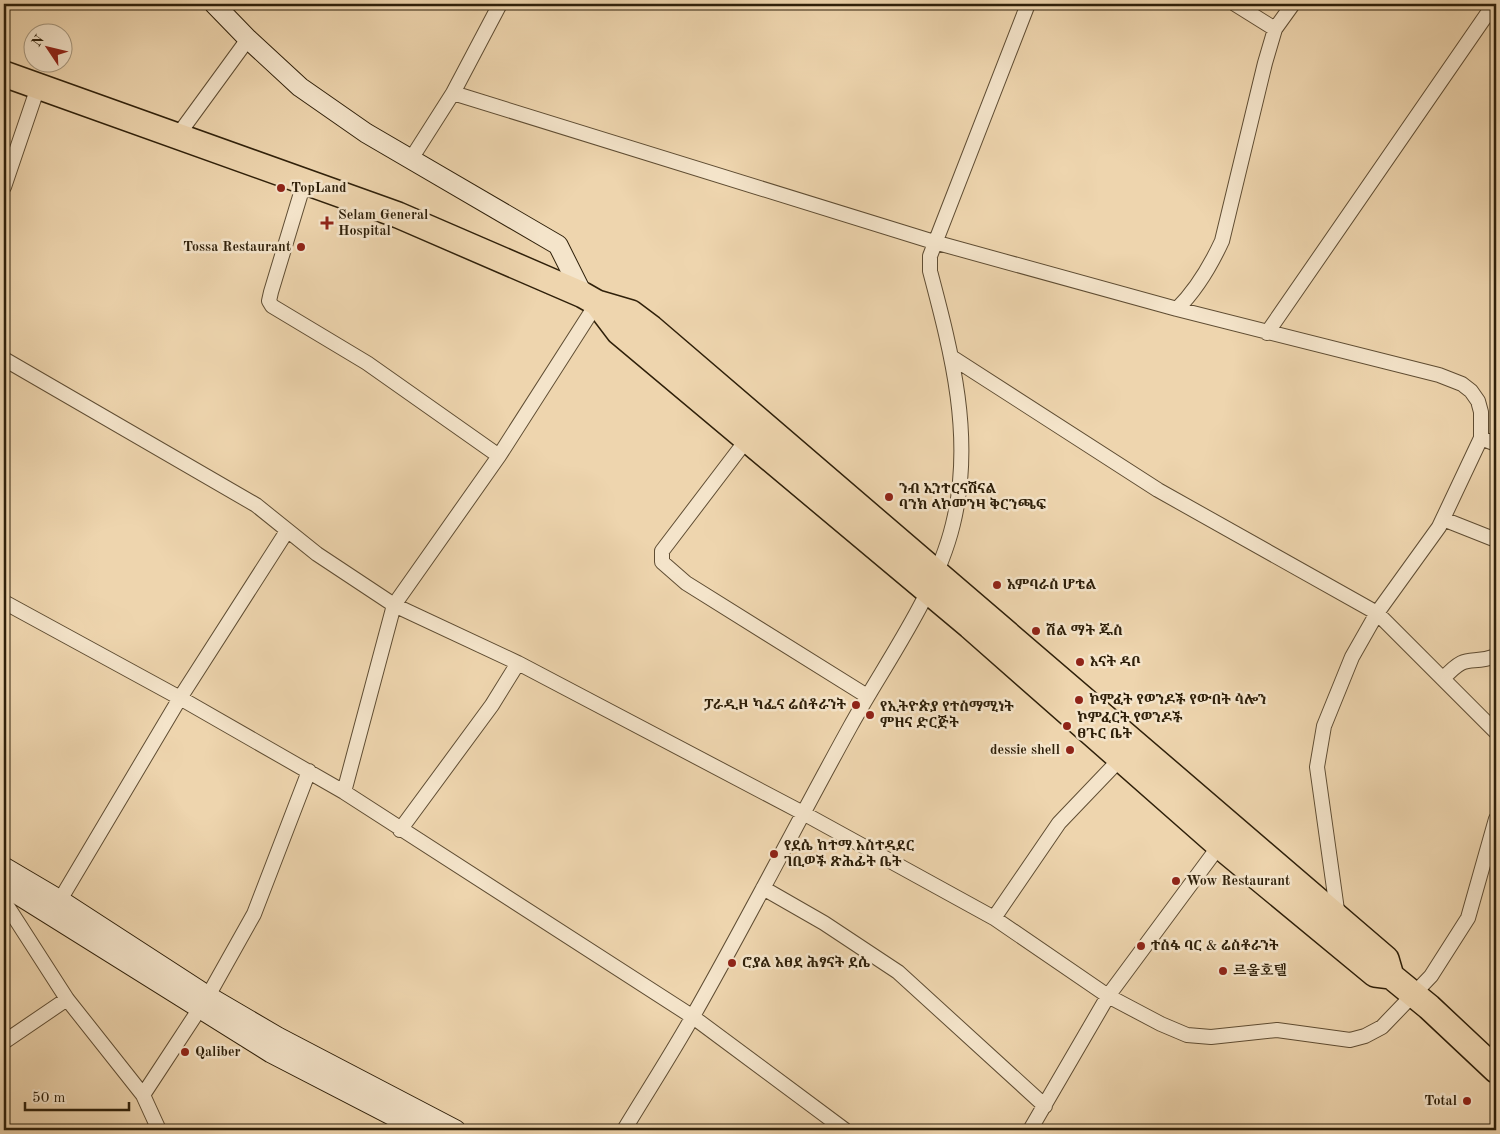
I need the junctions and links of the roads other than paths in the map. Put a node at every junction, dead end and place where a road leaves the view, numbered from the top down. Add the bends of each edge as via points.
1 (214, 4) edge
2 (500, 4) edge
3 (1028, 4) edge
4 (1235, 4) edge
5 (1293, 4) edge
6 (1494, 4) edge
7 (1275, 29) junction
8 (248, 39) junction
9 (4, 74) edge
10 (38, 87) junction
11 (453, 93) junction
12 (178, 135) junction
13 (10, 147) edge
14 (411, 160) junction
15 (304, 183) junction
16 (4, 187) edge
17 (934, 242) junction
18 (590, 299) junction
19 (1177, 309) junction
20 (1267, 333) junction
21 (953, 358) junction
22 (4, 359) edge
23 (753, 430) junction
24 (1481, 438) junction
25 (1496, 444) edge
26 (498, 456) junction
27 (1443, 519) junction
28 (287, 530) junction
29 (1496, 540) edge
30 (932, 583) junction
31 (4, 602) edge
32 (394, 605) junction
33 (1377, 613) junction
34 (1496, 656) edge
35 (518, 663) junction
36 (1443, 679) junction
37 (867, 696) junction
38 (180, 698) junction
39 (1496, 732) edge
40 (1127, 751) junction
41 (309, 771) junction
42 (344, 792) junction
43 (803, 813) junction
44 (1496, 819) edge
45 (400, 830) junction
46 (1227, 837) junction
47 (4, 873) edge
48 (763, 888) junction
49 (60, 900) junction
50 (4, 901) edge
51 (994, 918) junction
52 (1333, 926) junction
53 (127, 954) junction
54 (1108, 996) junction
55 (67, 999) junction
56 (1421, 1000) junction
57 (203, 1002) junction
58 (693, 1017) junction
59 (4, 1042) edge
60 (1481, 1056) edge
61 (1496, 1081) edge
62 (143, 1095) junction
63 (1045, 1106) junction
64 (429, 1127) edge
65 (159, 1130) edge
66 (456, 1130) edge
67 (624, 1130) edge
68 (845, 1130) edge
69 (1030, 1130) edge

1 - 8 street
2 - 11 street
3 - 17 street
4 - 7 street
5 - 7 street
6 - 20 street
7 - 19 street via 1222,241 1194,292
8 - 12 street
8 - 14 street via 300,87
9 - 10 highway
10 - 12 highway
10 - 13 street
11 - 14 street
11 - 17 street
12 - 15 highway
13 - 16 street
14 - 18 street via 558,245
15 - 18 highway via 398,215
15 - 26 street via 271,292 269,301 272,306 367,363
17 - 19 street
17 - 21 street via 930,270
18 - 23 highway via 631,313
18 - 26 street
19 - 20 street
20 - 24 street via 1439,375 1462,384 1478,401
21 - 30 street via 962,425 959,486 953,524
21 - 33 street via 1158,490
22 - 28 street via 256,505
23 - 30 highway
23 - 37 street via 662,551 662,562 686,583
24 - 25 street
24 - 27 street
26 - 32 street
27 - 29 street
27 - 33 street
28 - 32 street
28 - 38 street
30 - 37 street
30 - 40 highway
31 - 38 street
32 - 35 street
32 - 42 street
33 - 36 street
33 - 52 street via 1352,657 1324,726 1317,767
34 - 36 street via 1463,661
35 - 43 street
35 - 45 street via 492,705
36 - 39 street
37 - 43 street
38 - 41 street
38 - 49 street
40 - 46 highway
40 - 51 street via 1059,824
41 - 42 street
41 - 57 street via 254,914
42 - 45 street
43 - 48 street
43 - 51 street
44 - 56 street via 1472,910 1431,976
45 - 58 street
46 - 52 highway
46 - 54 street
47 - 49 street
47 - 53 street
48 - 58 street
48 - 63 street via 824,923 898,972
49 - 53 street
50 - 55 street
51 - 54 street
52 - 56 highway via 1386,959 1391,976
53 - 57 street
54 - 56 street via 1187,1035 1212,1037 1278,1030 1350,1040 1382,1027
54 - 63 street
55 - 59 street
55 - 62 street
56 - 60 highway
57 - 62 street
57 - 64 street via 278,1037
58 - 67 street
58 - 68 street
60 - 61 highway
62 - 65 street
63 - 69 street
64 - 66 street

